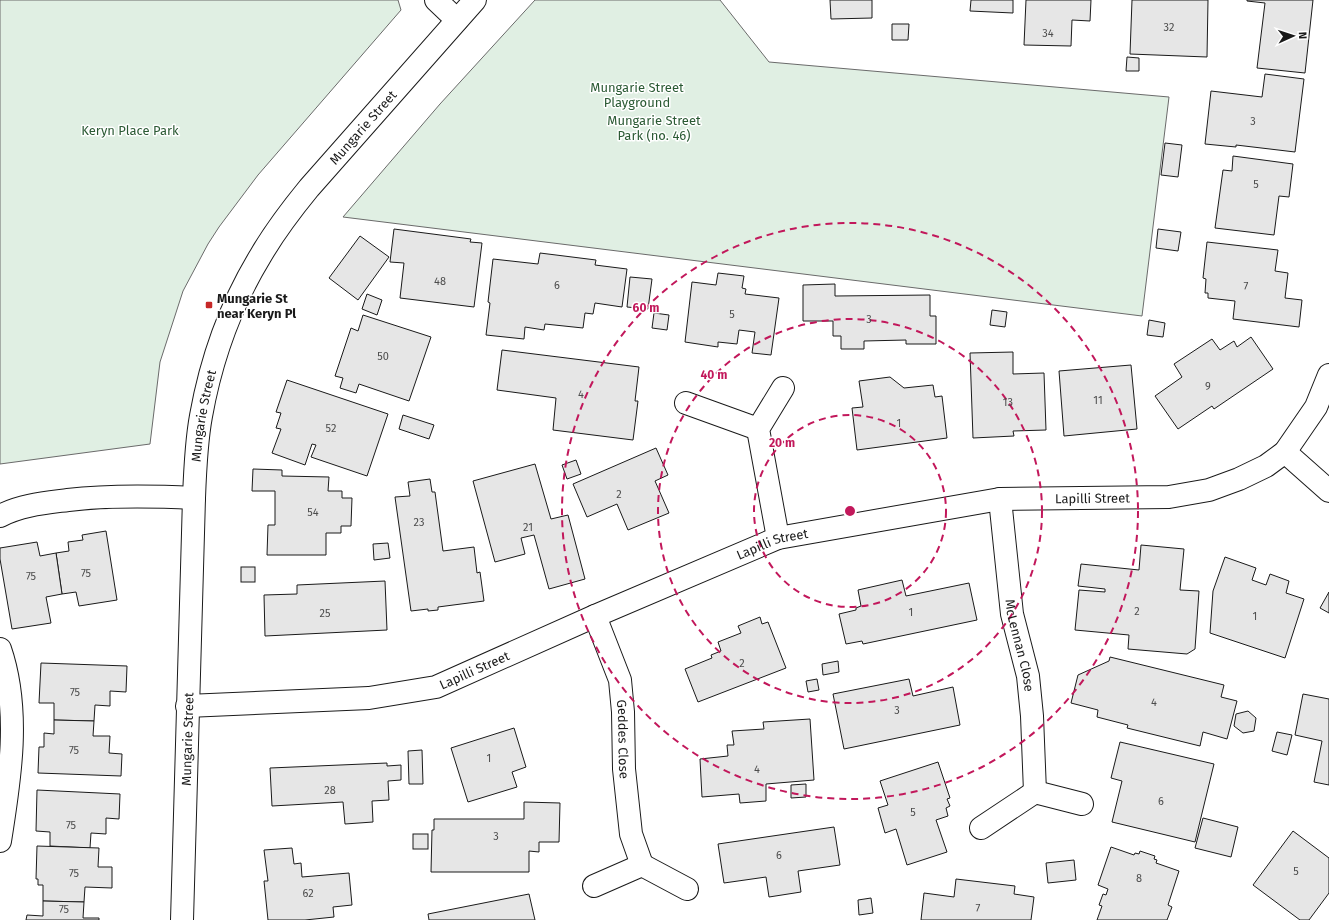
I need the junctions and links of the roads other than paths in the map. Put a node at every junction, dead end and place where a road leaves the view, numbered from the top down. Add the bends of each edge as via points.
1 (436, 0) edge
2 (474, 0) edge
3 (457, 20) junction
4 (1329, 375) edge
5 (783, 388) dead end
6 (686, 403) dead end
7 (758, 429) junction
8 (1285, 452) junction
9 (1329, 491) edge
10 (194, 498) junction
11 (1000, 499) junction
12 (0, 516) edge
13 (778, 538) junction
14 (594, 616) junction
15 (0, 649) edge
16 (187, 706) junction
17 (1035, 792) junction
18 (1082, 804) dead end
19 (981, 828) dead end
20 (0, 841) edge
21 (642, 865) junction
22 (594, 886) dead end
23 (687, 889) dead end
24 (182, 920) edge

1 - 3 street
2 - 3 street, Mungarie Street
3 - 10 street, Mungarie Street via 309,188 260,255 230,317 208,384 196,451
4 - 8 street, Lapilli Street via 1316,407
5 - 7 street
6 - 7 street
7 - 13 street
8 - 9 street
8 - 11 street, Lapilli Street via 1266,466 1239,479 1210,490 1176,496
10 - 12 street via 93,497 33,504
10 - 16 street, Mungarie Street
11 - 13 street, Lapilli Street
11 - 17 street, McLennan Close via 1012,614 1028,676
13 - 14 street, Lapilli Street
14 - 16 street, Lapilli Street via 436,687 369,698
14 - 21 street, Geddes Close via 620,680 624,769 631,834
15 - 20 street via 7,678 11,727 9,785
16 - 24 street, Mungarie Street
17 - 18 street
17 - 19 street
21 - 22 street
21 - 23 street

